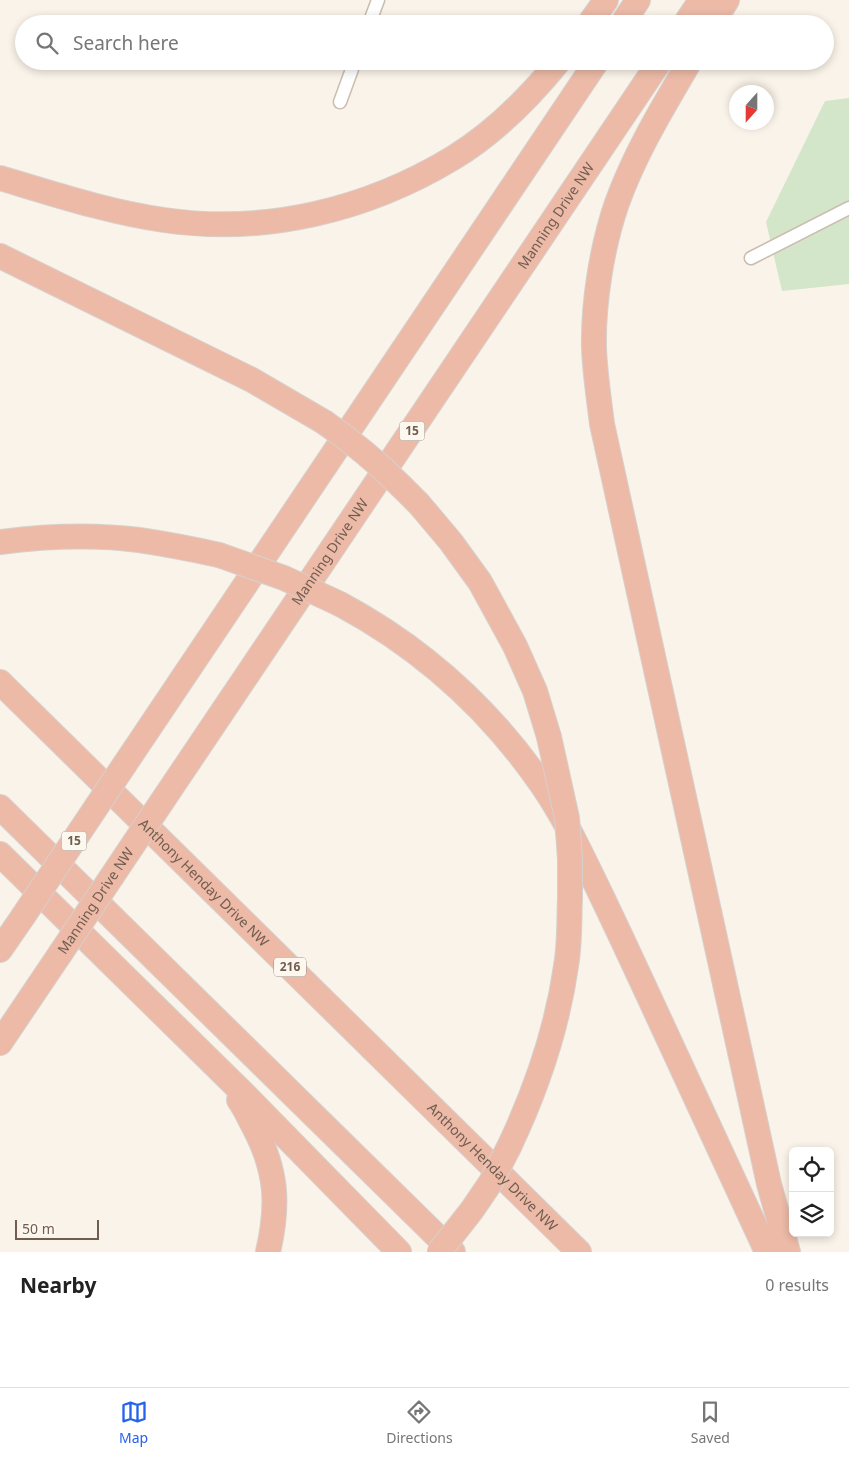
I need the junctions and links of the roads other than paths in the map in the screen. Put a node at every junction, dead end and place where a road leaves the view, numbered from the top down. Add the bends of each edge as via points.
1 (378, 0) edge
2 (606, 0) edge
3 (638, 0) edge
4 (701, 0) edge
5 (727, 0) edge
6 (372, 15) edge
7 (595, 15) edge
8 (628, 15) edge
9 (691, 15) edge
10 (718, 15) edge
11 (352, 70) edge
12 (550, 70) edge
13 (591, 70) edge
14 (654, 70) edge
15 (685, 70) edge
16 (340, 102) dead end
17 (0, 178) edge
18 (849, 208) edge
19 (0, 256) edge
20 (751, 258) dead end
21 (0, 542) edge
22 (0, 682) edge
23 (0, 807) edge
24 (0, 854) edge
25 (0, 950) edge
26 (0, 1043) edge
27 (199, 1050) junction
28 (268, 1252) edge
29 (399, 1252) edge
30 (439, 1252) edge
31 (453, 1252) edge
32 (579, 1252) edge
33 (768, 1252) edge
34 (788, 1252) edge

1 - 6 street
2 - 7 highway
3 - 8 highway
4 - 9 highway
5 - 10 highway
11 - 16 street
12 - 17 highway via 507,117 454,158 366,200 296,218 238,224 166,220 138,216
13 - 25 highway, 15, bridge
14 - 26 highway, Manning Drive NW / 15, bridge
15 - 34 highway via 645,139 609,231 596,302 594,348 597,386 602,424 762,1155
18 - 20 street
19 - 30 highway, bridge via 252,380 324,422 380,465 419,504 480,582 535,691 567,818 570,859 567,966 544,1063 526,1111 491,1182
21 - 33 highway, bridge via 103,537 154,542 219,555 284,578 370,620 405,643 468,696 521,756 543,787 581,854
22 - 32 highway, Anthony Henday Drive NW / 216
23 - 31 highway
24 - 27 highway
27 - 28 highway via 241,1102 268,1157 274,1179 275,1204
27 - 29 highway

